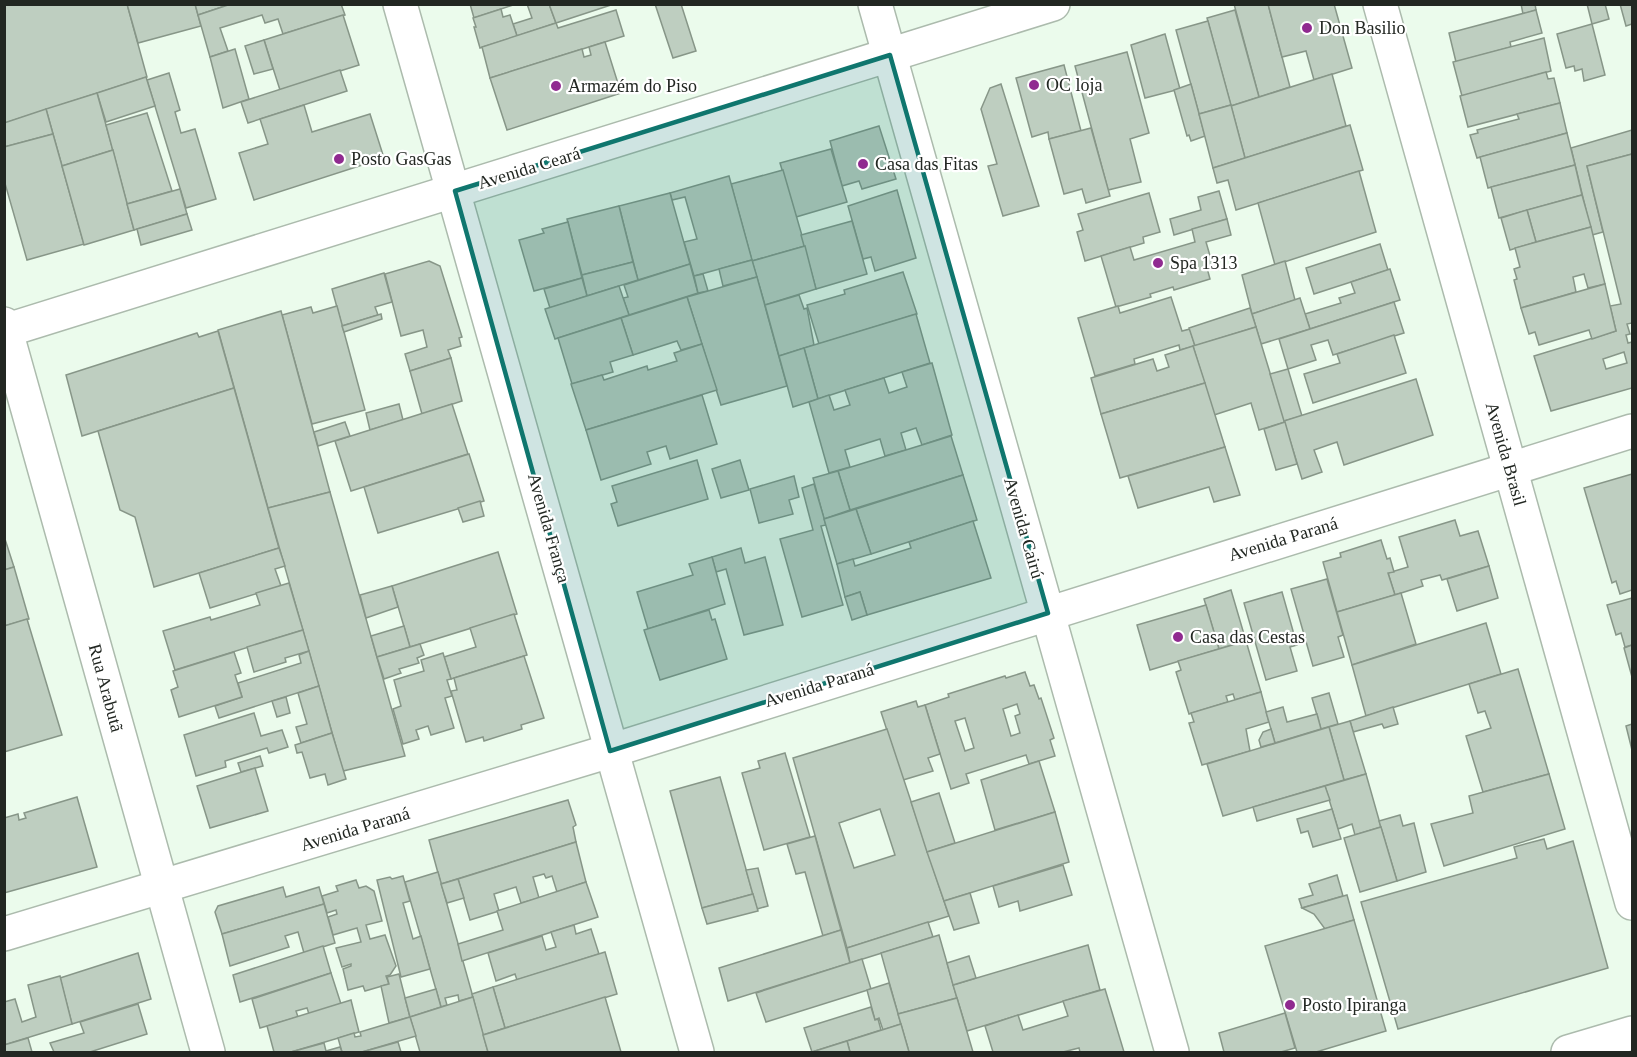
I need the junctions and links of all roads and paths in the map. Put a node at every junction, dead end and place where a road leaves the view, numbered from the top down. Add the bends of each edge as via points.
1 (400, 4) edge
2 (875, 4) edge
3 (1053, 4) edge
4 (1380, 4) edge
5 (890, 55) junction
6 (455, 191) junction
7 (5, 329) edge
8 (1632, 431) edge
9 (1510, 468) junction
10 (1048, 613) junction
11 (610, 751) junction
12 (161, 888) junction
13 (1632, 903) edge
14 (4, 934) edge
15 (1632, 1033) edge
16 (208, 1053) edge
17 (697, 1053) edge
18 (1172, 1053) edge
19 (1568, 1053) edge

1 - 6 street, Avenida França
2 - 5 street, Avenida Cairú
3 - 5 street, Avenida Ceará
4 - 9 street, Avenida Brasil
5 - 6 street, Avenida Ceará
5 - 10 street, Avenida Cairú
6 - 7 street, Avenida Ceará
6 - 11 street, Avenida França
7 - 12 street, Rua Arabutã
8 - 9 street, Avenida Paraná
9 - 10 street, Avenida Paraná
9 - 13 street, Avenida Brasil
10 - 11 street, Avenida Paraná
10 - 18 street, Avenida Cairú
11 - 12 street, Avenida Paraná
11 - 17 street, Avenida França
12 - 14 street, Avenida Paraná
12 - 16 street, Rua Arabutã
15 - 19 street

